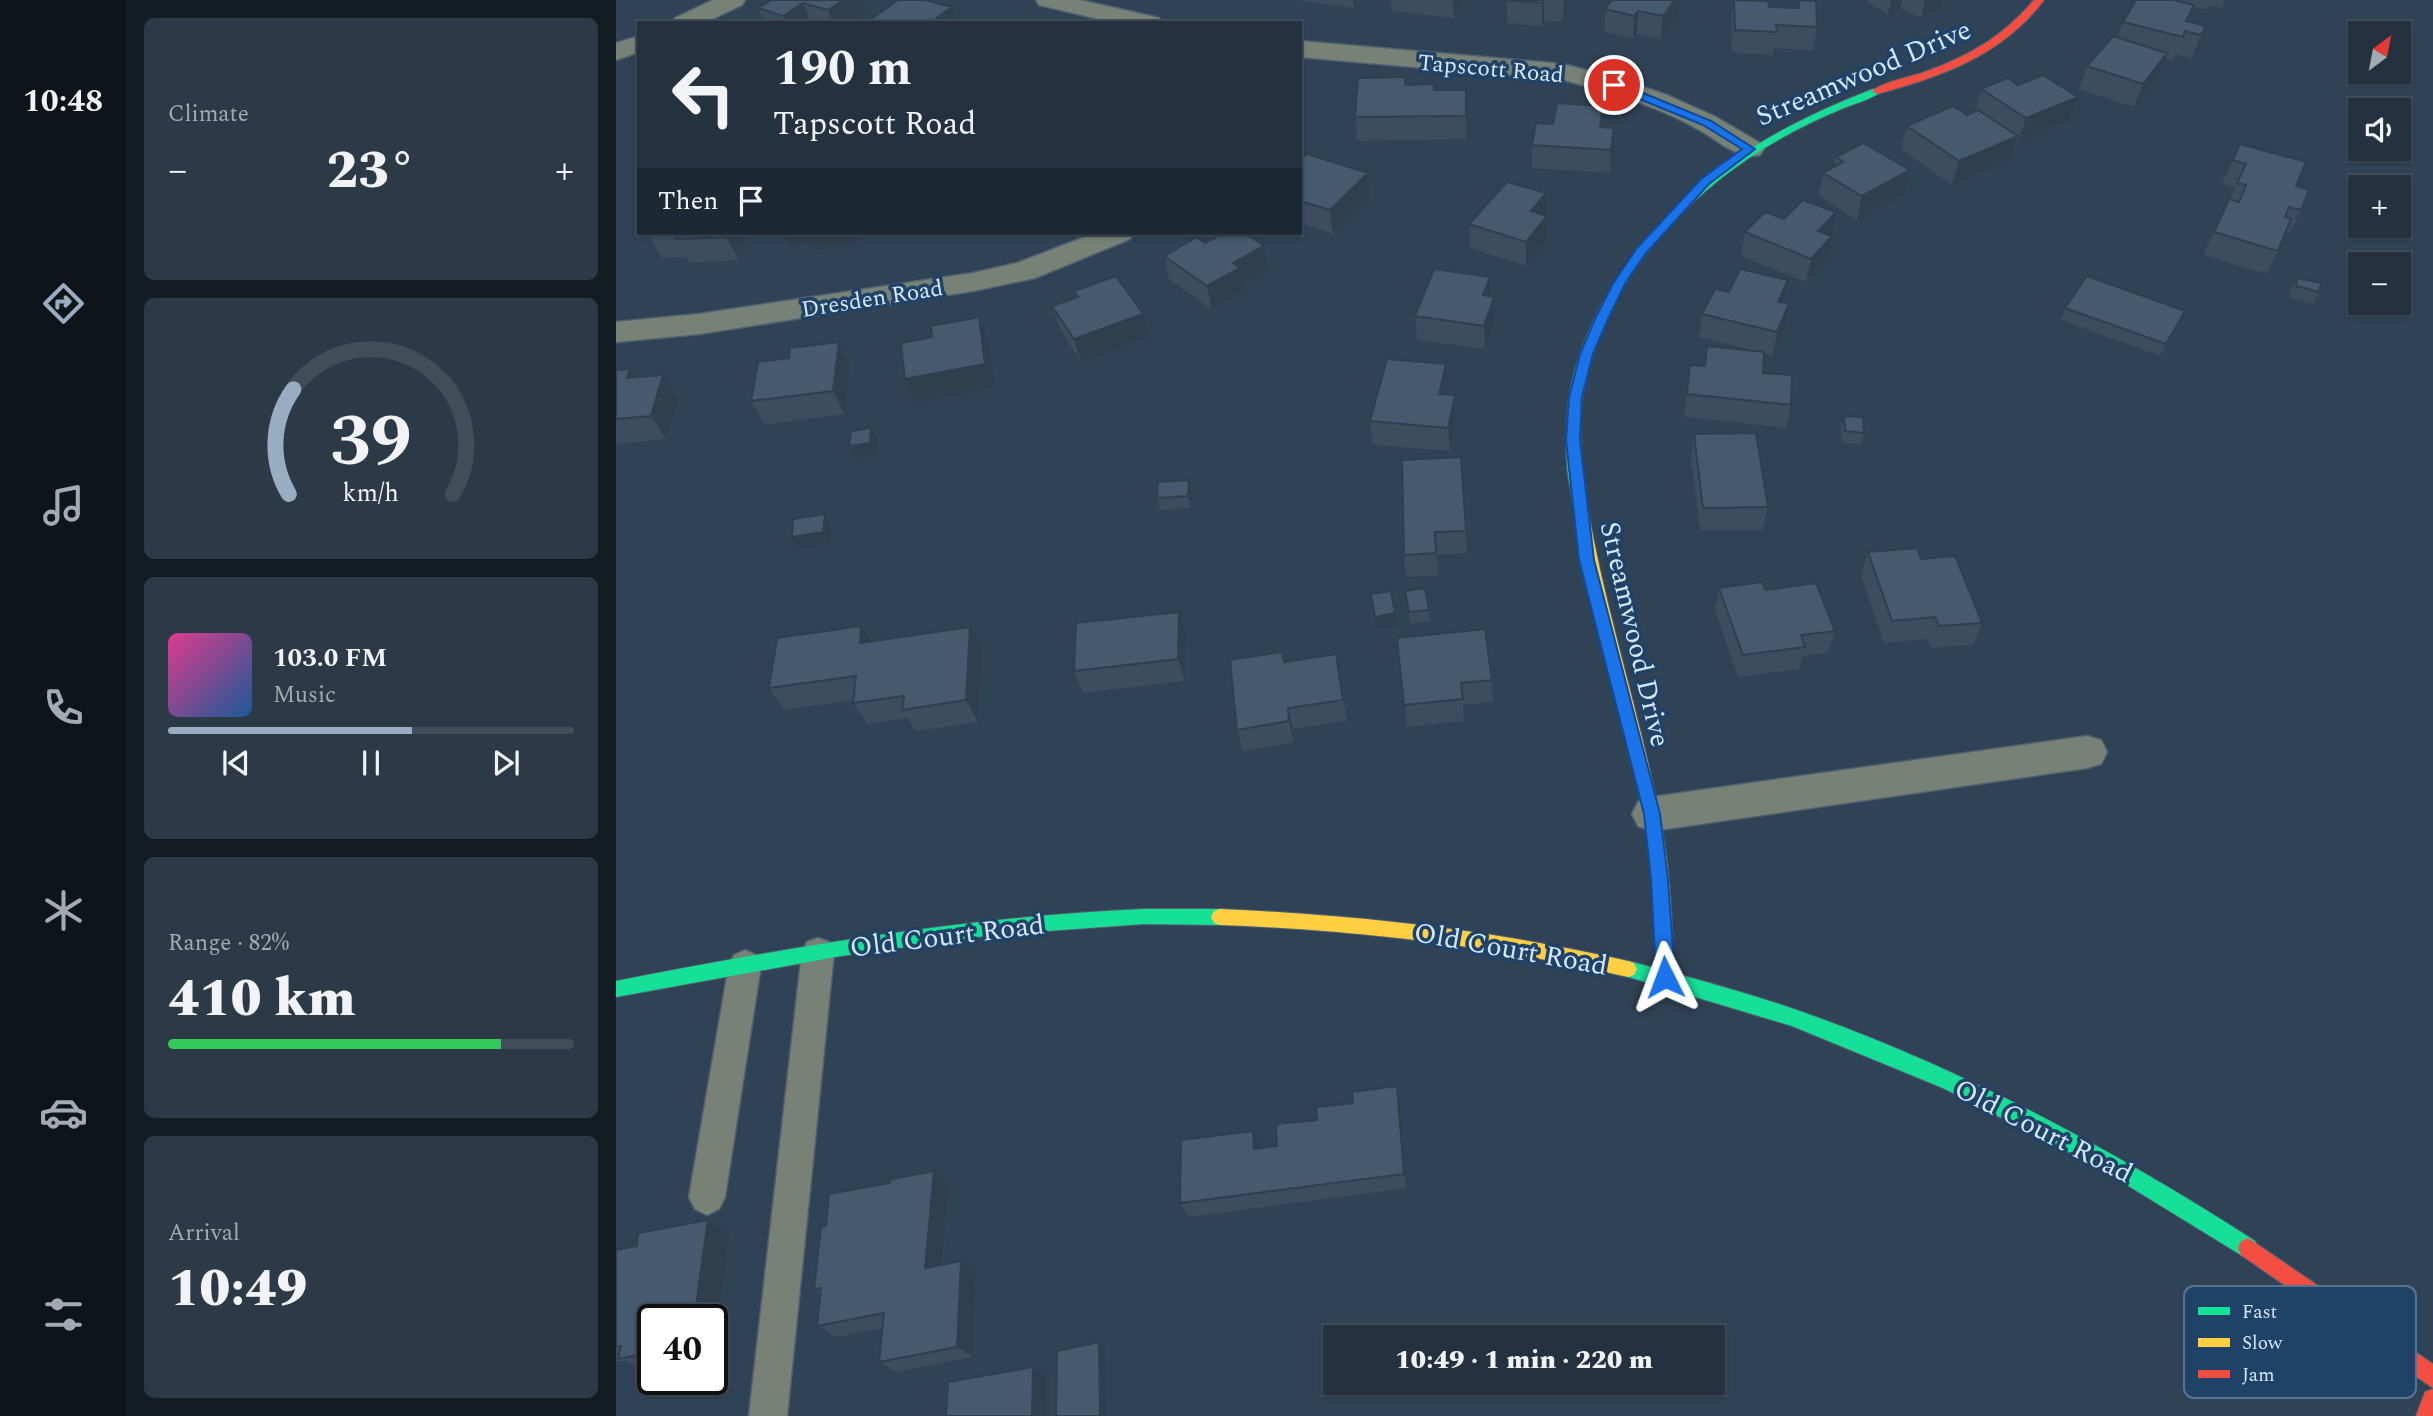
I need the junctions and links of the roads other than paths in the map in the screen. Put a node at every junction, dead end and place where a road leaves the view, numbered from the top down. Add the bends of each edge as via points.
1 (733, 0) edge
2 (1048, 0) edge
3 (2039, 0) edge
4 (688, 21) edge
5 (1141, 21) edge
6 (637, 44) edge
7 (616, 52) edge
8 (1302, 53) edge
9 (1750, 149) junction
10 (1115, 235) edge
11 (616, 332) edge
12 (2087, 752) dead end
13 (1652, 814) junction
14 (818, 952) junction
15 (745, 965) junction
16 (1665, 977) junction
17 (616, 989) edge
18 (707, 1197) dead end
19 (2304, 1286) edge
20 (2416, 1365) edge
21 (2433, 1377) edge
22 (2433, 1400) edge
23 (768, 1416) edge
24 (2427, 1416) edge

1 - 4 street
2 - 5 street
3 - 9 main road, Streamwood Drive via 2021,25 1998,43 1956,64 1856,99
6 - 7 street
8 - 9 street, Tapscott Road via 1563,72 1658,101
9 - 13 main road, Streamwood Drive via 1705,182 1641,251 1601,319 1576,397 1573,440 1586,560
10 - 11 street, Dresden Road via 1025,271 973,282 699,324
12 - 13 street
13 - 16 main road, Streamwood Drive
14 - 15 main road, Old Court Road
14 - 16 main road, Old Court Road via 1058,921 1212,917 1438,934 1516,945
14 - 23 lane
15 - 17 main road, Old Court Road
15 - 18 lane
16 - 19 main road, Old Court Road via 1815,1025 1949,1080 2094,1153
20 - 21 main road, Old Court Road
22 - 24 main road

